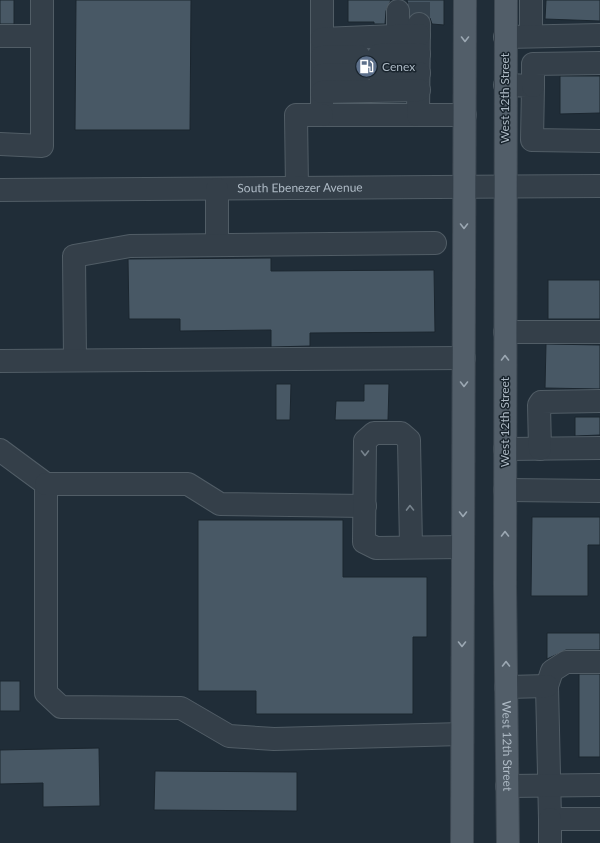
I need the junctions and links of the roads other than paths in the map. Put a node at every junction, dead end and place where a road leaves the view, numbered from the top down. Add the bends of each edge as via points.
1 (42, 0) edge
2 (322, 0) edge
3 (465, 0) edge
4 (506, 0) edge
5 (531, 0) edge
6 (398, 11) tunnel mouth
7 (600, 35) edge
8 (0, 36) edge
9 (42, 36) junction
10 (506, 36) junction
11 (531, 36) junction
12 (415, 52) junction
13 (600, 64) edge
14 (322, 66) junction
15 (506, 85) junction
16 (533, 86) junction
17 (418, 114) junction
18 (322, 115) junction
19 (465, 115) junction
20 (600, 141) edge
21 (0, 144) edge
22 (600, 186) edge
23 (465, 187) junction
24 (505, 187) junction
25 (217, 188) junction
26 (297, 188) junction
27 (0, 190) edge
28 (436, 243) dead end
29 (217, 245) junction
30 (505, 332) junction
31 (600, 332) edge
32 (464, 358) junction
33 (75, 360) junction
34 (0, 361) edge
35 (600, 401) edge
36 (600, 448) edge
37 (505, 449) junction
38 (540, 449) junction
39 (0, 450) edge
40 (46, 484) junction
41 (505, 490) junction
42 (600, 491) edge
43 (365, 506) junction
44 (463, 547) junction
45 (411, 548) junction
46 (600, 662) edge
47 (547, 686) junction
48 (506, 687) junction
49 (462, 734) junction
50 (600, 785) edge
51 (507, 786) junction
52 (549, 786) junction
53 (550, 819) junction
54 (600, 819) edge
55 (462, 843) edge
56 (508, 843) edge
57 (550, 843) edge

1 - 9 street
2 - 14 street
3 -> 19 main road
4 - 10 main road, West 12th Street
5 - 11 street
6 - 12 street
7 - 11 street
8 - 9 street
9 - 21 street via 42,146
10 - 11 street
10 - 15 main road, West 12th Street
12 - 14 street
12 - 14 street
12 - 14 street via 369,65
12 - 17 street
13 - 16 street via 533,64
14 - 18 street
15 - 16 street
15 - 24 main road, West 12th Street
16 - 20 street via 532,140
17 - 18 street
17 - 19 street
18 - 26 street via 296,115
19 - 23 main road
22 - 24 street, South Ebenezer Avenue
23 - 24 street, South Ebenezer Avenue
23 - 26 street, South Ebenezer Avenue
23 -> 32 main road
24 - 30 main road, West 12th Street
25 - 26 street, South Ebenezer Avenue
25 - 27 street, South Ebenezer Avenue
25 - 29 street
28 - 29 street
29 - 33 street via 130,246 74,256
30 - 31 street
37 -> 30 main road, West 12th Street
32 - 33 street
32 -> 44 main road
33 - 34 street
35 - 38 street via 541,402
36 - 38 street
37 - 38 street
37 - 41 main road, West 12th Street
39 - 40 street
40 - 43 street via 188,484 220,504
40 - 49 street via 46,693 60,707 181,708 229,736 274,739
41 - 42 street
48 -> 41 main road, West 12th Street
43 - 45 street via 364,542 376,548
45 -> 43 street via 409,440 401,433 374,433 365,441
44 - 45 street
44 -> 49 main road
46 - 47 street via 566,662 552,671
47 - 48 street
47 - 52 street
48 - 51 main road, West 12th Street
49 - 55 main road
50 - 52 street
51 - 52 street
51 - 56 main road, West 12th Street
52 - 53 street
53 - 54 street
53 - 57 street

